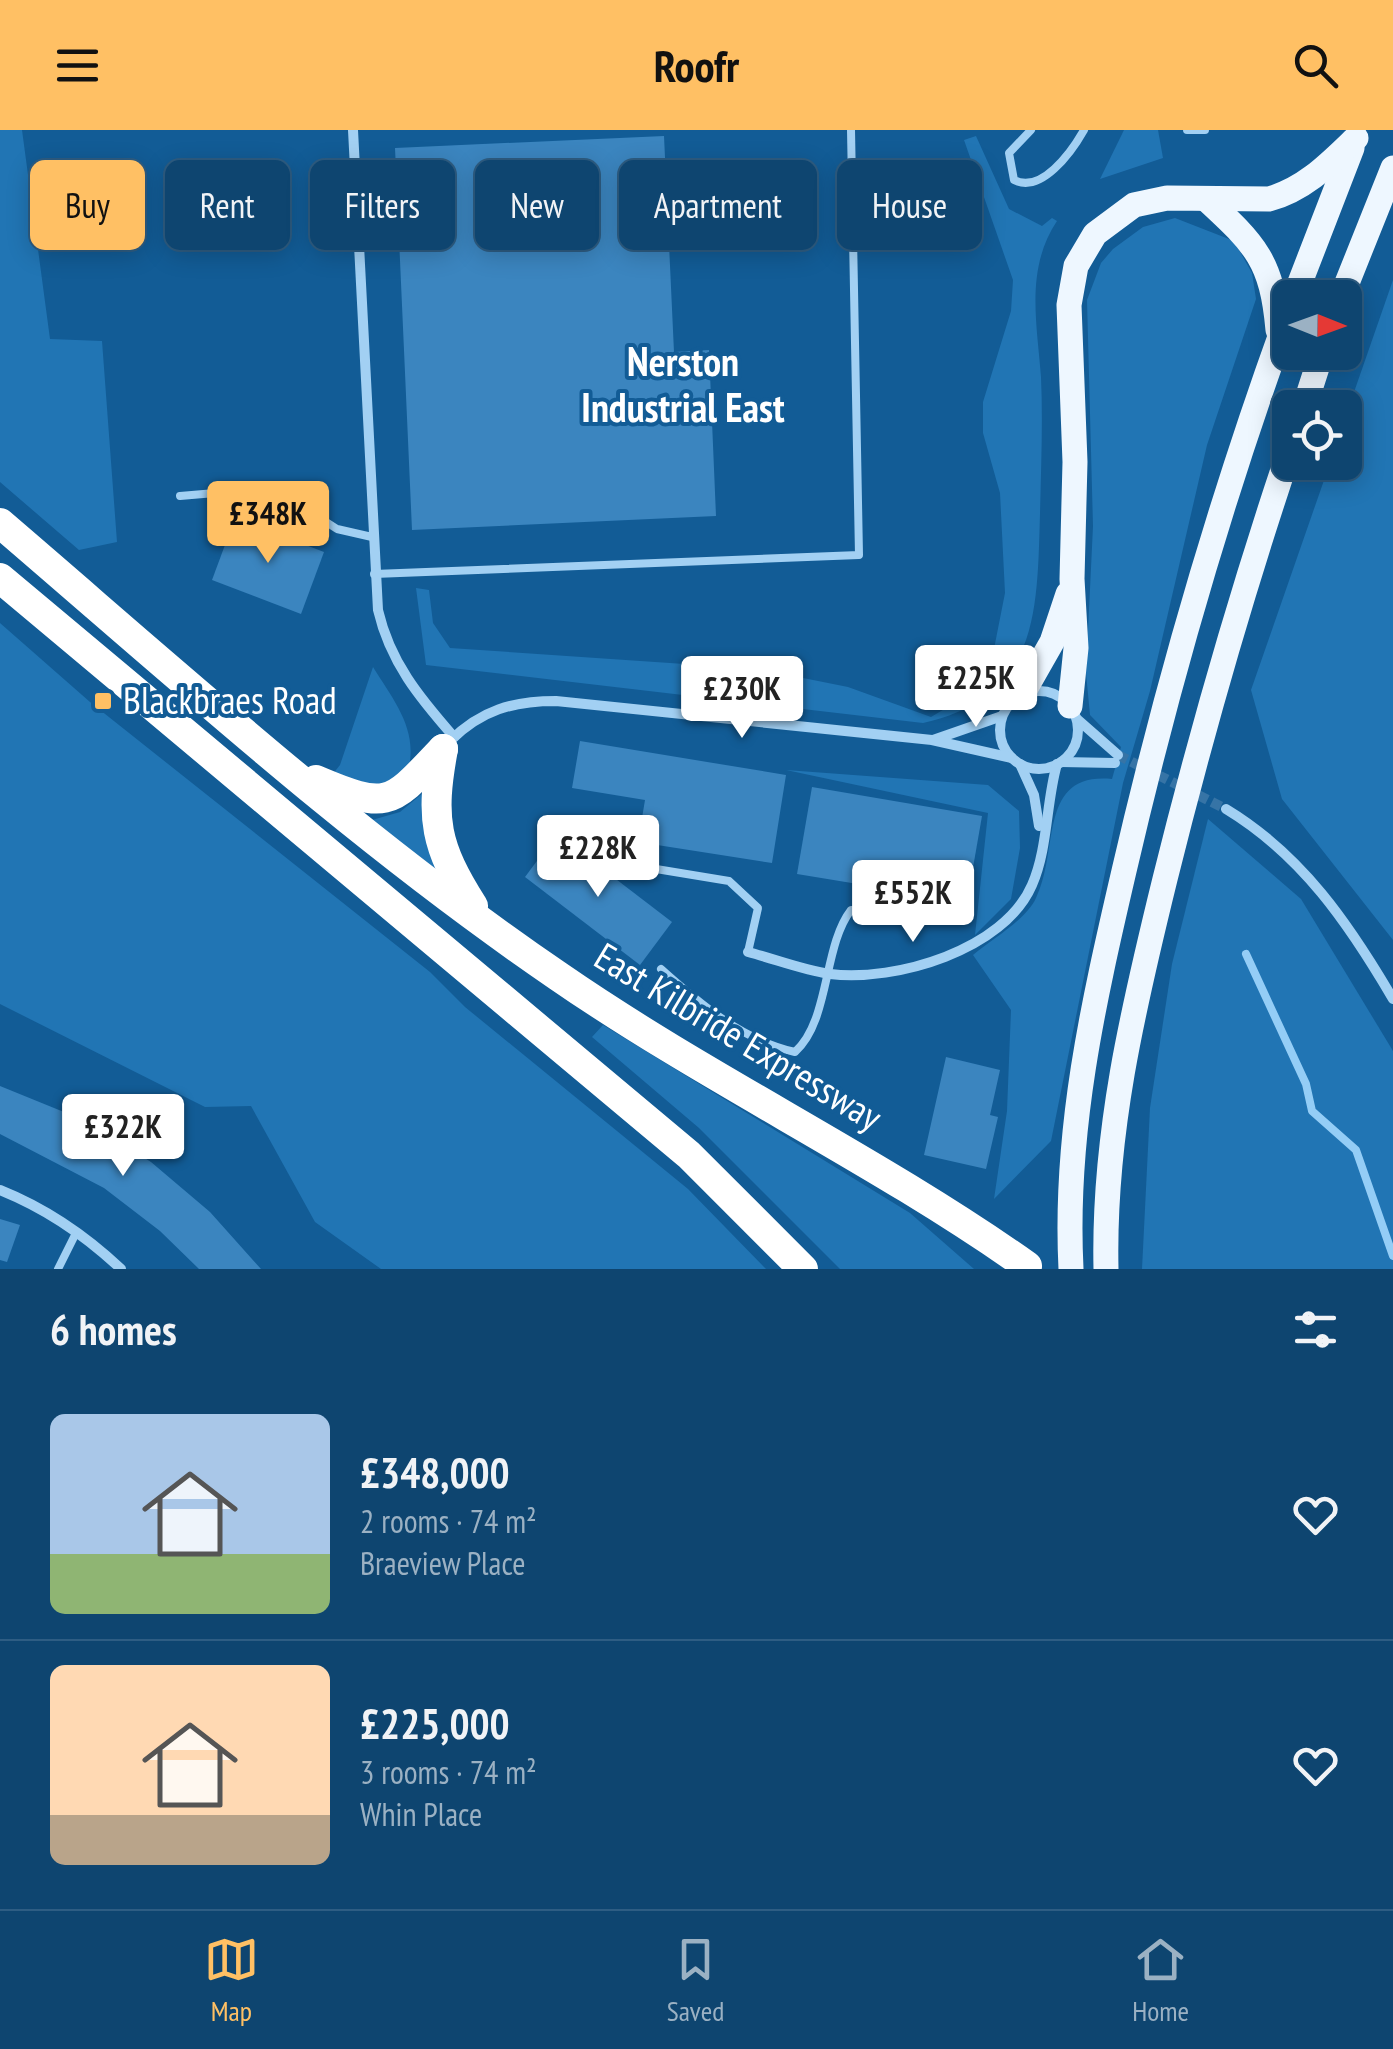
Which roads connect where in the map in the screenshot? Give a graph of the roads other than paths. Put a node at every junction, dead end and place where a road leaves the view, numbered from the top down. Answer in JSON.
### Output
{"nodes":[{"id":1,"x":353,"y":130,"type":"edge"},
{"id":2,"x":851,"y":130,"type":"edge"},
{"id":3,"x":1030,"y":130,"type":"edge"},
{"id":4,"x":1084,"y":130,"type":"edge"},
{"id":5,"x":1187,"y":130,"type":"edge"},
{"id":6,"x":1205,"y":130,"type":"edge"},
{"id":7,"x":1357,"y":134,"type":"edge"},
{"id":8,"x":1393,"y":168,"type":"edge"},
{"id":9,"x":1206,"y":199,"type":"junction"},
{"id":10,"x":1301,"y":280,"type":"edge"},
{"id":11,"x":1348,"y":280,"type":"edge"},
{"id":12,"x":1272,"y":294,"type":"edge"},
{"id":13,"x":1272,"y":361,"type":"edge"},
{"id":14,"x":1280,"y":480,"type":"edge"},
{"id":15,"x":180,"y":496,"type":"dead end"},
{"id":16,"x":0,"y":523,"type":"edge"},
{"id":17,"x":372,"y":536,"type":"junction"},
{"id":18,"x":374,"y":574,"type":"junction"},
{"id":19,"x":0,"y":578,"type":"edge"},
{"id":20,"x":1072,"y":579,"type":"junction"},
{"id":21,"x":1023,"y":694,"type":"junction"},
{"id":22,"x":1073,"y":712,"type":"junction"},
{"id":23,"x":1002,"y":716,"type":"junction"},
{"id":24,"x":932,"y":740,"type":"junction"},
{"id":25,"x":449,"y":743,"type":"junction"},
{"id":26,"x":278,"y":761,"type":"junction"},
{"id":27,"x":1016,"y":761,"type":"junction"},
{"id":28,"x":1059,"y":763,"type":"junction"},
{"id":29,"x":1226,"y":809,"type":"tunnel mouth"},
{"id":30,"x":588,"y":828,"type":"dead end"},
{"id":31,"x":1041,"y":842,"type":"junction"},
{"id":32,"x":924,"y":911,"type":"dead end"},
{"id":33,"x":485,"y":924,"type":"junction"},
{"id":34,"x":748,"y":952,"type":"joint"},
{"id":35,"x":662,"y":969,"type":"dead end"},
{"id":36,"x":830,"y":974,"type":"junction"},
{"id":37,"x":1393,"y":999,"type":"edge"},
{"id":38,"x":0,"y":1190,"type":"edge"},
{"id":39,"x":76,"y":1233,"type":"junction"},
{"id":40,"x":1027,"y":1266,"type":"dead end"},
{"id":41,"x":58,"y":1269,"type":"edge"},
{"id":42,"x":121,"y":1269,"type":"edge"},
{"id":43,"x":803,"y":1269,"type":"edge"},
{"id":44,"x":1071,"y":1269,"type":"edge"},
{"id":45,"x":1106,"y":1269,"type":"edge"}],
"edges":[{"from":1,"to":17,"type":"street"},
{"from":2,"to":18,"type":"lane"},
{"from":3,"to":4,"type":"lane"},
{"from":5,"to":6,"type":"lane"},
{"from":7,"to":9,"type":"main road"},
{"from":7,"to":10,"type":"main road"},
{"from":8,"to":11,"type":"main road"},
{"from":9,"to":12,"type":"main road"},
{"from":9,"to":20,"type":"main road"},
{"from":13,"to":44,"type":"main road"},
{"from":14,"to":45,"type":"main road"},
{"from":15,"to":17,"type":"lane"},
{"from":16,"to":26,"type":"highway","name":"East Kilbride Expressway"},
{"from":17,"to":18,"type":"street"},
{"from":18,"to":25,"type":"street"},
{"from":19,"to":43,"type":"highway"},
{"from":20,"to":21,"type":"main road"},
{"from":20,"to":22,"type":"main road"},
{"from":21,"to":22,"type":"street"},
{"from":21,"to":23,"type":"street"},
{"from":22,"to":28,"type":"street"},
{"from":22,"to":28,"type":"street"},
{"from":23,"to":24,"type":"street"},
{"from":23,"to":27,"type":"street"},
{"from":24,"to":25,"type":"street"},
{"from":24,"to":27,"type":"street"},
{"from":25,"to":26,"type":"highway"},
{"from":25,"to":33,"type":"highway"},
{"from":26,"to":33,"type":"highway","name":"East Kilbride Expressway"},
{"from":27,"to":28,"type":"street"},
{"from":27,"to":31,"type":"street"},
{"from":28,"to":31,"type":"street"},
{"from":29,"to":37,"type":"street"},
{"from":30,"to":34,"type":"lane"},
{"from":31,"to":36,"type":"street"},
{"from":32,"to":36,"type":"lane"},
{"from":33,"to":40,"type":"highway","name":"East Kilbride Expressway"},
{"from":34,"to":36,"type":"street"},
{"from":35,"to":36,"type":"lane"},
{"from":38,"to":39,"type":"street"},
{"from":39,"to":41,"type":"lane"},
{"from":39,"to":42,"type":"street"}]}
